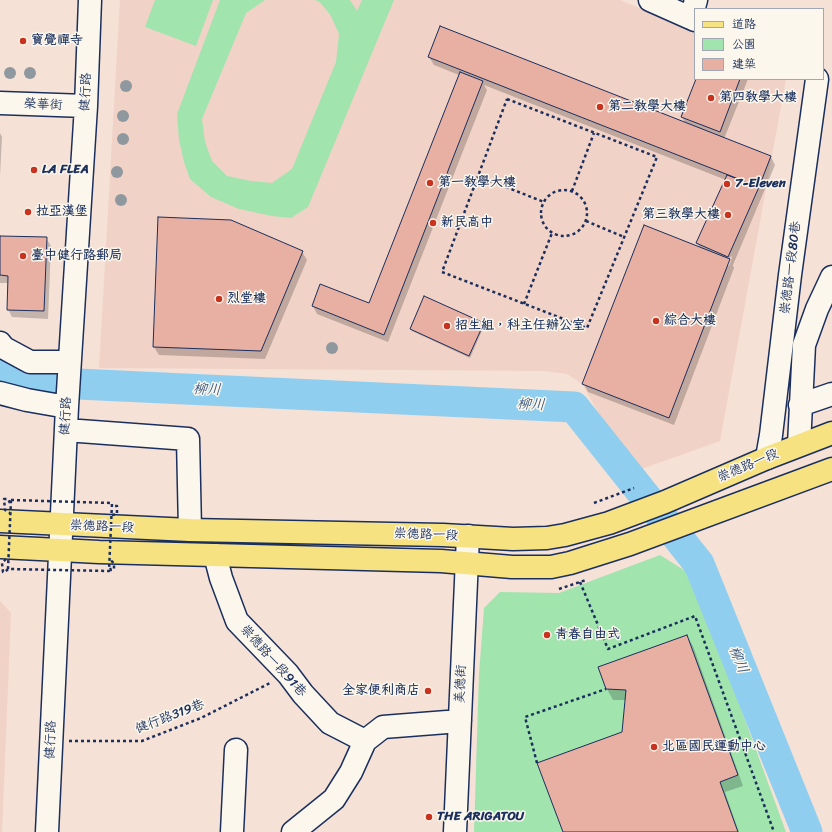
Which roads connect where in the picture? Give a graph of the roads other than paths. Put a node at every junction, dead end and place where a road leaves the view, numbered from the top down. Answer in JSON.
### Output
{"nodes":[{"id":1,"x":90,"y":0,"type":"edge"},
{"id":2,"x":650,"y":0,"type":"edge"},
{"id":3,"x":694,"y":13,"type":"edge"},
{"id":4,"x":817,"y":80,"type":"edge"},
{"id":5,"x":0,"y":103,"type":"edge"},
{"id":6,"x":86,"y":106,"type":"junction"},
{"id":7,"x":832,"y":277,"type":"edge"},
{"id":8,"x":0,"y":343,"type":"edge"},
{"id":9,"x":69,"y":365,"type":"junction"},
{"id":10,"x":0,"y":393,"type":"edge"},
{"id":11,"x":832,"y":394,"type":"edge"},
{"id":12,"x":67,"y":403,"type":"junction"},
{"id":13,"x":800,"y":405,"type":"junction"},
{"id":14,"x":66,"y":430,"type":"junction"},
{"id":15,"x":832,"y":433,"type":"edge"},
{"id":16,"x":799,"y":445,"type":"junction"},
{"id":17,"x":767,"y":458,"type":"junction"},
{"id":18,"x":832,"y":469,"type":"edge"},
{"id":19,"x":7,"y":513,"type":"edge"},
{"id":20,"x":61,"y":525,"type":"junction"},
{"id":21,"x":190,"y":530,"type":"junction"},
{"id":22,"x":468,"y":536,"type":"junction"},
{"id":23,"x":60,"y":550,"type":"junction"},
{"id":24,"x":4,"y":551,"type":"edge"},
{"id":25,"x":215,"y":555,"type":"junction"},
{"id":26,"x":467,"y":563,"type":"junction"},
{"id":27,"x":460,"y":721,"type":"junction"},
{"id":28,"x":365,"y":741,"type":"junction"},
{"id":29,"x":236,"y":750,"type":"dead end"},
{"id":30,"x":47,"y":832,"type":"edge"},
{"id":31,"x":232,"y":832,"type":"edge"},
{"id":32,"x":293,"y":832,"type":"edge"},
{"id":33,"x":455,"y":832,"type":"edge"}],
"edges":[{"from":1,"to":6,"type":"street","name":"健行路"},
{"from":2,"to":3,"type":"street"},
{"from":4,"to":17,"type":"street","name":"崇德路一段80巷"},
{"from":5,"to":6,"type":"street","name":"榮華街"},
{"from":6,"to":9,"type":"street","name":"健行路"},
{"from":7,"to":13,"type":"street"},
{"from":8,"to":9,"type":"street"},
{"from":9,"to":12,"type":"street","name":"健行路"},
{"from":10,"to":12,"type":"street"},
{"from":11,"to":13,"type":"street"},
{"from":12,"to":14,"type":"street","name":"健行路"},
{"from":13,"to":16,"type":"street"},
{"from":14,"to":20,"type":"street","name":"健行路"},
{"from":14,"to":21,"type":"street"},
{"from":15,"to":16,"type":"main road","name":"崇德路一段"},
{"from":16,"to":17,"type":"main road","name":"崇德路一段"},
{"from":17,"to":22,"type":"main road","name":"崇德路一段"},
{"from":18,"to":26,"type":"main road","name":"崇德路一段"},
{"from":19,"to":20,"type":"main road","name":"崇德路一段"},
{"from":20,"to":21,"type":"main road","name":"崇德路一段"},
{"from":20,"to":23,"type":"street","name":"健行路"},
{"from":21,"to":22,"type":"main road","name":"崇德路一段"},
{"from":22,"to":26,"type":"street","name":"美德街"},
{"from":23,"to":24,"type":"main road","name":"崇德路一段"},
{"from":23,"to":25,"type":"main road","name":"崇德路一段"},
{"from":23,"to":30,"type":"street","name":"健行路"},
{"from":25,"to":26,"type":"main road","name":"崇德路一段"},
{"from":25,"to":28,"type":"street","name":"崇德路一段91巷"},
{"from":26,"to":27,"type":"street","name":"美德街"},
{"from":27,"to":28,"type":"street"},
{"from":27,"to":33,"type":"street","name":"美德街"},
{"from":28,"to":32,"type":"street"},
{"from":29,"to":31,"type":"street"}]}
